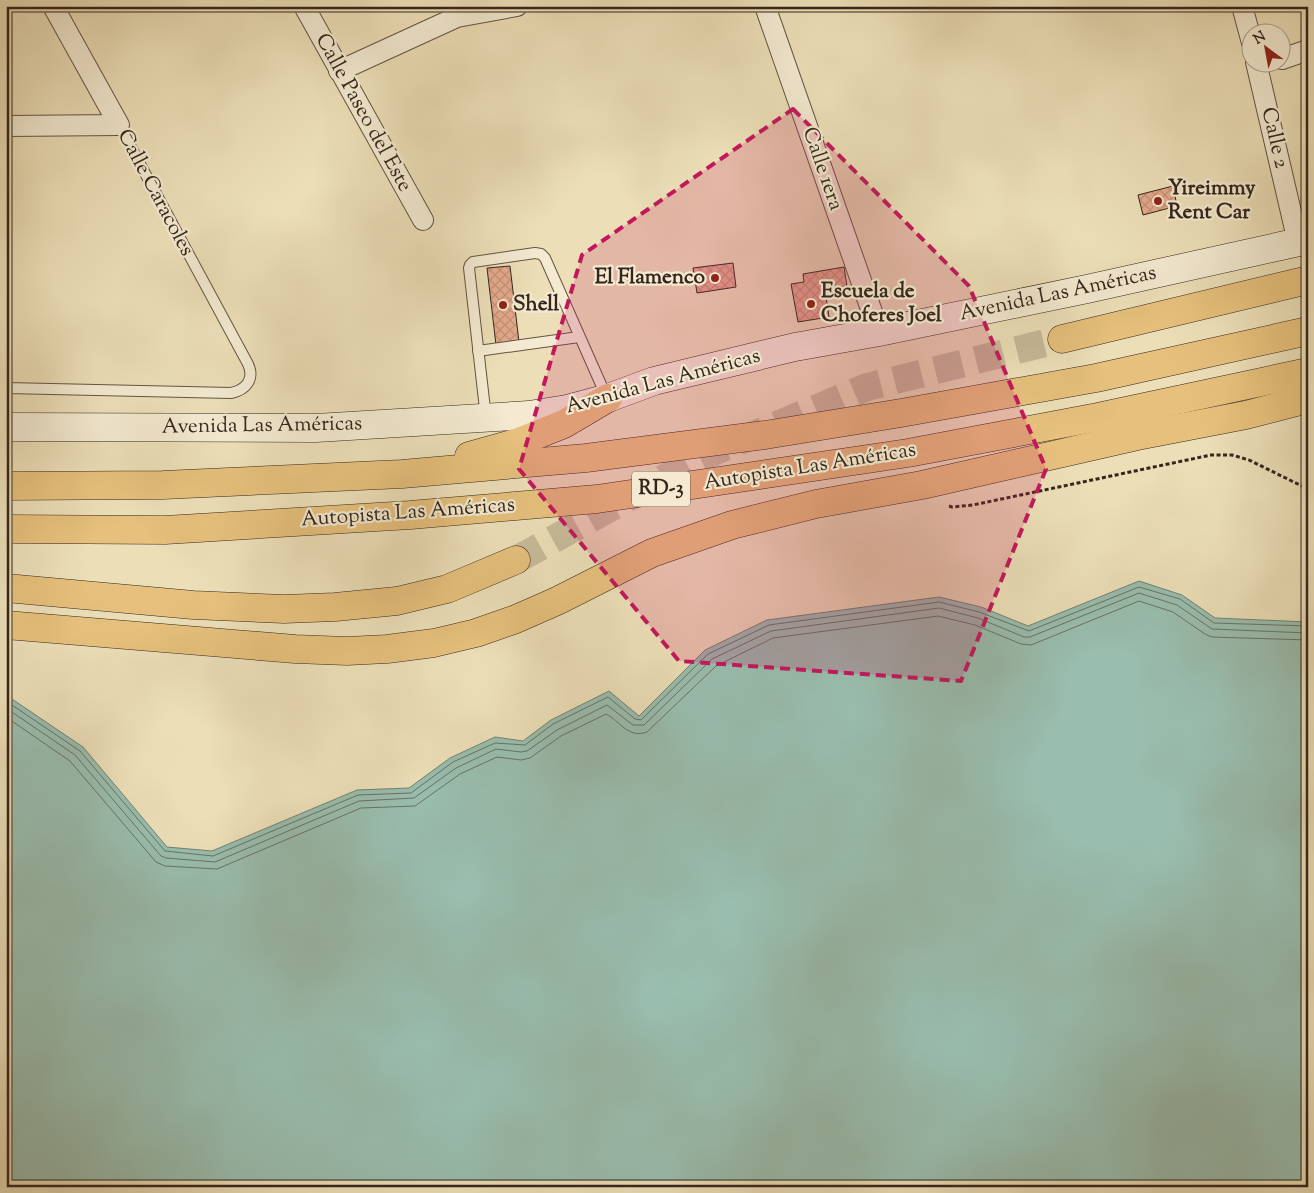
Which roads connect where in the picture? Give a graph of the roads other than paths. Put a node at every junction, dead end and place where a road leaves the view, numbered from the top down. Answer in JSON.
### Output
{"nodes":[{"id":1,"x":52,"y":6,"type":"edge"},
{"id":2,"x":304,"y":6,"type":"edge"},
{"id":3,"x":517,"y":6,"type":"edge"},
{"id":4,"x":765,"y":6,"type":"edge"},
{"id":5,"x":1242,"y":6,"type":"edge"},
{"id":6,"x":1246,"y":22,"type":"edge"},
{"id":7,"x":1308,"y":50,"type":"edge"},
{"id":8,"x":1292,"y":56,"type":"edge"},
{"id":9,"x":339,"y":71,"type":"junction"},
{"id":10,"x":1264,"y":72,"type":"edge"},
{"id":11,"x":119,"y":125,"type":"junction"},
{"id":12,"x":6,"y":126,"type":"edge"},
{"id":13,"x":423,"y":220,"type":"dead end"},
{"id":14,"x":1303,"y":241,"type":"edge"},
{"id":15,"x":1308,"y":280,"type":"edge"},
{"id":16,"x":1308,"y":331,"type":"edge"},
{"id":17,"x":880,"y":332,"type":"junction"},
{"id":18,"x":579,"y":337,"type":"junction"},
{"id":19,"x":1062,"y":339,"type":"tunnel mouth"},
{"id":20,"x":478,"y":351,"type":"junction"},
{"id":21,"x":1308,"y":372,"type":"edge"},
{"id":22,"x":6,"y":388,"type":"edge"},
{"id":23,"x":608,"y":398,"type":"junction"},
{"id":24,"x":1308,"y":400,"type":"edge"},
{"id":25,"x":486,"y":418,"type":"junction"},
{"id":26,"x":6,"y":427,"type":"edge"},
{"id":27,"x":402,"y":474,"type":"junction"},
{"id":28,"x":6,"y":486,"type":"edge"},
{"id":29,"x":6,"y":529,"type":"edge"},
{"id":30,"x":516,"y":560,"type":"tunnel mouth"},
{"id":31,"x":6,"y":588,"type":"edge"},
{"id":32,"x":6,"y":625,"type":"edge"}],
"edges":[{"from":1,"to":11,"type":"street","name":"Calle Caracoles"},
{"from":2,"to":9,"type":"street","name":"Calle Paseo del Este"},
{"from":3,"to":9,"type":"street"},
{"from":4,"to":17,"type":"street","name":"Calle 1era"},
{"from":5,"to":6,"type":"street"},
{"from":7,"to":8,"type":"street"},
{"from":9,"to":13,"type":"street","name":"Calle Paseo del Este"},
{"from":10,"to":14,"type":"street","name":"Calle 2"},
{"from":11,"to":12,"type":"street"},
{"from":11,"to":22,"type":"lane","name":"Calle Caracoles"},
{"from":14,"to":17,"type":"main road","name":"Avenida Las Américas"},
{"from":15,"to":19,"type":"highway"},
{"from":16,"to":27,"type":"highway","name":"Autopista Las Américas","number":"RD-3"},
{"from":17,"to":23,"type":"main road","name":"Avenida Las Américas"},
{"from":18,"to":20,"type":"lane"},
{"from":18,"to":20,"type":"lane"},
{"from":18,"to":23,"type":"lane"},
{"from":20,"to":25,"type":"lane"},
{"from":21,"to":29,"type":"highway","name":"Autopista Las Américas","number":"RD-3"},
{"from":23,"to":25,"type":"main road","name":"Avenida Las Américas"},
{"from":23,"to":27,"type":"highway"},
{"from":24,"to":32,"type":"highway"},
{"from":25,"to":26,"type":"main road","name":"Avenida Las Américas"},
{"from":27,"to":28,"type":"highway","name":"Autopista Las Américas","number":"RD-3"},
{"from":30,"to":31,"type":"highway"}]}
